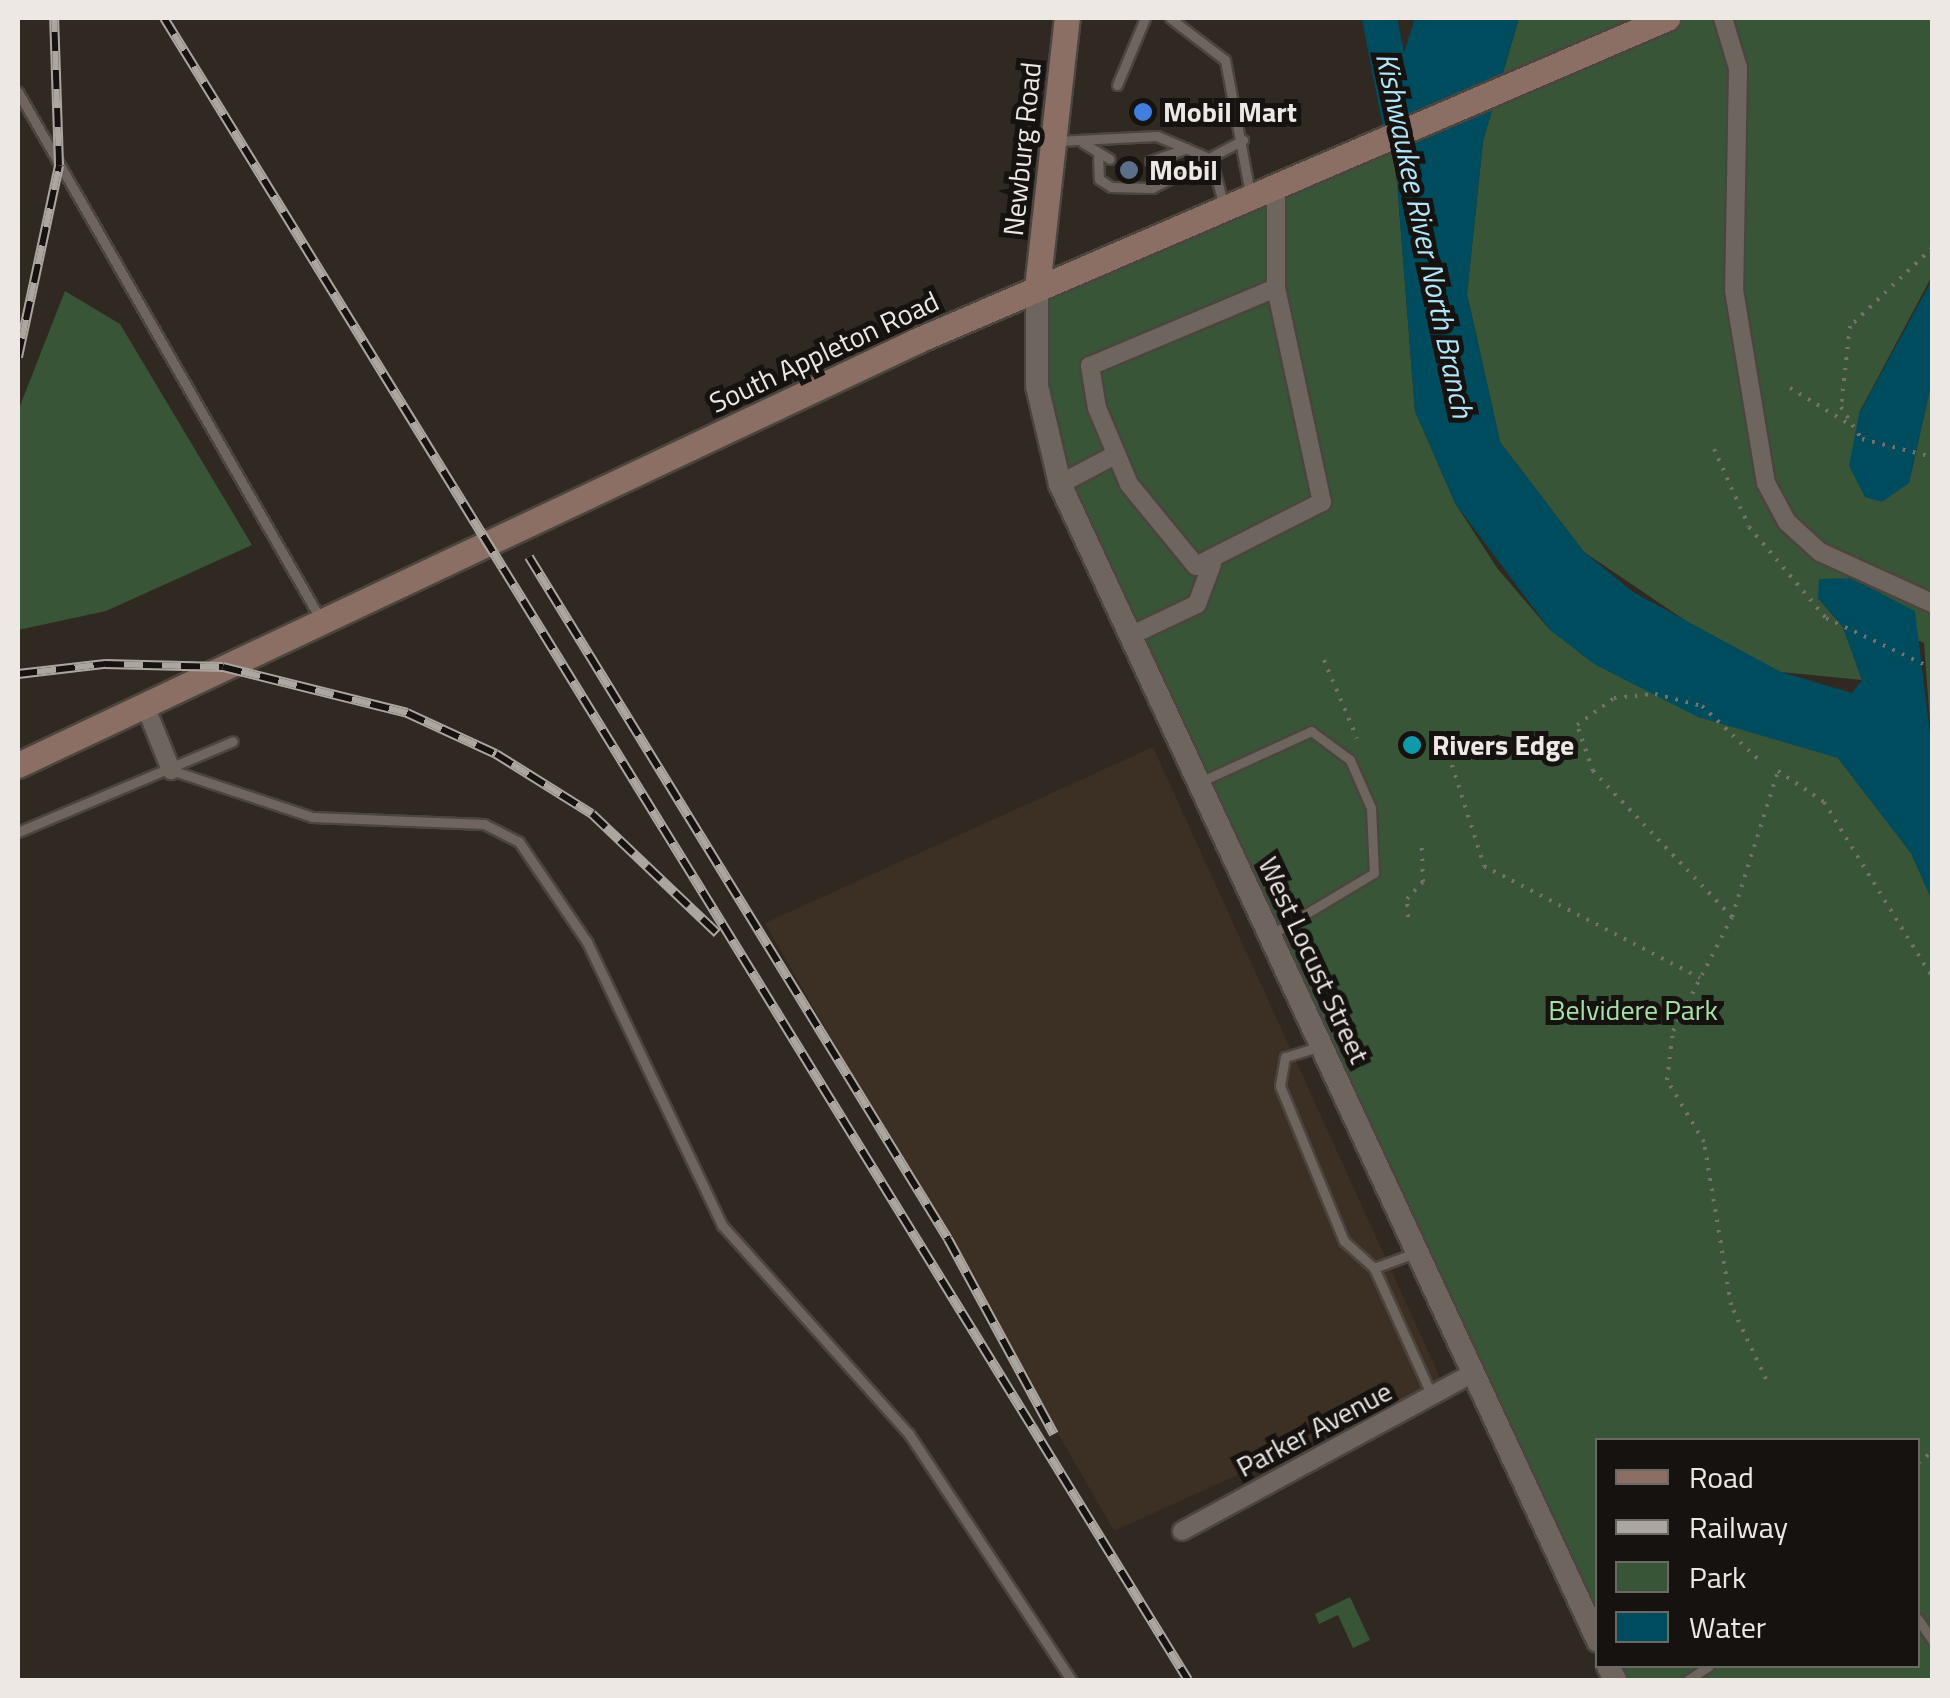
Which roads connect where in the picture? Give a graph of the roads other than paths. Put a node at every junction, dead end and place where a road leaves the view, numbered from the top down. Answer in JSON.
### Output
{"nodes":[{"id":1,"x":1067,"y":18,"type":"edge"},
{"id":2,"x":1144,"y":18,"type":"edge"},
{"id":3,"x":1170,"y":18,"type":"edge"},
{"id":4,"x":1667,"y":18,"type":"edge"},
{"id":5,"x":1723,"y":18,"type":"edge"},
{"id":6,"x":1116,"y":85,"type":"dead end"},
{"id":7,"x":18,"y":92,"type":"edge"},
{"id":8,"x":1243,"y":140,"type":"junction"},
{"id":9,"x":1054,"y":141,"type":"junction"},
{"id":10,"x":1083,"y":143,"type":"junction"},
{"id":11,"x":1187,"y":148,"type":"junction"},
{"id":12,"x":1098,"y":153,"type":"junction"},
{"id":13,"x":1211,"y":158,"type":"junction"},
{"id":14,"x":1110,"y":160,"type":"dead end"},
{"id":15,"x":1150,"y":161,"type":"dead end"},
{"id":16,"x":1276,"y":190,"type":"junction"},
{"id":17,"x":1251,"y":201,"type":"junction"},
{"id":18,"x":1225,"y":211,"type":"junction"},
{"id":19,"x":1037,"y":288,"type":"junction"},
{"id":20,"x":1276,"y":288,"type":"junction"},
{"id":21,"x":1115,"y":455,"type":"junction"},
{"id":22,"x":1060,"y":484,"type":"junction"},
{"id":23,"x":1212,"y":564,"type":"junction"},
{"id":24,"x":1932,"y":604,"type":"edge"},
{"id":25,"x":323,"y":623,"type":"junction"},
{"id":26,"x":1132,"y":635,"type":"junction"},
{"id":27,"x":146,"y":708,"type":"junction"},
{"id":28,"x":232,"y":741,"type":"dead end"},
{"id":29,"x":18,"y":765,"type":"edge"},
{"id":30,"x":170,"y":770,"type":"junction"},
{"id":31,"x":1199,"y":782,"type":"junction"},
{"id":32,"x":18,"y":832,"type":"edge"},
{"id":33,"x":1270,"y":936,"type":"junction"},
{"id":34,"x":1320,"y":1046,"type":"junction"},
{"id":35,"x":1416,"y":1253,"type":"junction"},
{"id":36,"x":1374,"y":1268,"type":"junction"},
{"id":37,"x":1471,"y":1374,"type":"junction"},
{"id":38,"x":1432,"y":1396,"type":"junction"},
{"id":39,"x":1182,"y":1531,"type":"dead end"},
{"id":40,"x":1595,"y":1635,"type":"edge"},
{"id":41,"x":1071,"y":1680,"type":"edge"}],
"edges":[{"from":1,"to":9,"type":"main road","name":"Newburg Road"},
{"from":2,"to":6,"type":"lane"},
{"from":3,"to":8,"type":"lane"},
{"from":4,"to":16,"type":"main road","name":"South Appleton Road"},
{"from":5,"to":24,"type":"street"},
{"from":7,"to":25,"type":"lane"},
{"from":8,"to":13,"type":"lane"},
{"from":8,"to":17,"type":"lane"},
{"from":9,"to":10,"type":"lane"},
{"from":9,"to":19,"type":"main road","name":"Newburg Road"},
{"from":10,"to":11,"type":"lane"},
{"from":10,"to":12,"type":"lane"},
{"from":11,"to":13,"type":"lane"},
{"from":11,"to":15,"type":"lane"},
{"from":12,"to":13,"type":"lane"},
{"from":12,"to":14,"type":"lane"},
{"from":13,"to":18,"type":"lane"},
{"from":16,"to":17,"type":"main road","name":"South Appleton Road"},
{"from":16,"to":20,"type":"street"},
{"from":17,"to":18,"type":"main road","name":"South Appleton Road"},
{"from":18,"to":19,"type":"main road","name":"South Appleton Road"},
{"from":19,"to":22,"type":"street","name":"West Locust Street"},
{"from":19,"to":25,"type":"main road","name":"South Appleton Road"},
{"from":20,"to":21,"type":"street"},
{"from":20,"to":23,"type":"street"},
{"from":21,"to":22,"type":"street"},
{"from":21,"to":23,"type":"street"},
{"from":22,"to":26,"type":"street","name":"West Locust Street"},
{"from":23,"to":26,"type":"street"},
{"from":25,"to":27,"type":"main road","name":"South Appleton Road"},
{"from":26,"to":31,"type":"street","name":"West Locust Street"},
{"from":27,"to":29,"type":"main road","name":"South Appleton Road"},
{"from":27,"to":30,"type":"street"},
{"from":28,"to":30,"type":"lane"},
{"from":30,"to":32,"type":"lane"},
{"from":30,"to":41,"type":"lane"},
{"from":31,"to":33,"type":"street","name":"West Locust Street"},
{"from":31,"to":33,"type":"lane"},
{"from":33,"to":34,"type":"street","name":"West Locust Street"},
{"from":34,"to":35,"type":"street","name":"West Locust Street"},
{"from":34,"to":36,"type":"lane"},
{"from":35,"to":36,"type":"lane"},
{"from":35,"to":37,"type":"street","name":"West Locust Street"},
{"from":36,"to":38,"type":"lane"},
{"from":37,"to":38,"type":"street","name":"Parker Avenue"},
{"from":37,"to":40,"type":"street","name":"West Locust Street"},
{"from":38,"to":39,"type":"street","name":"Parker Avenue"}]}
